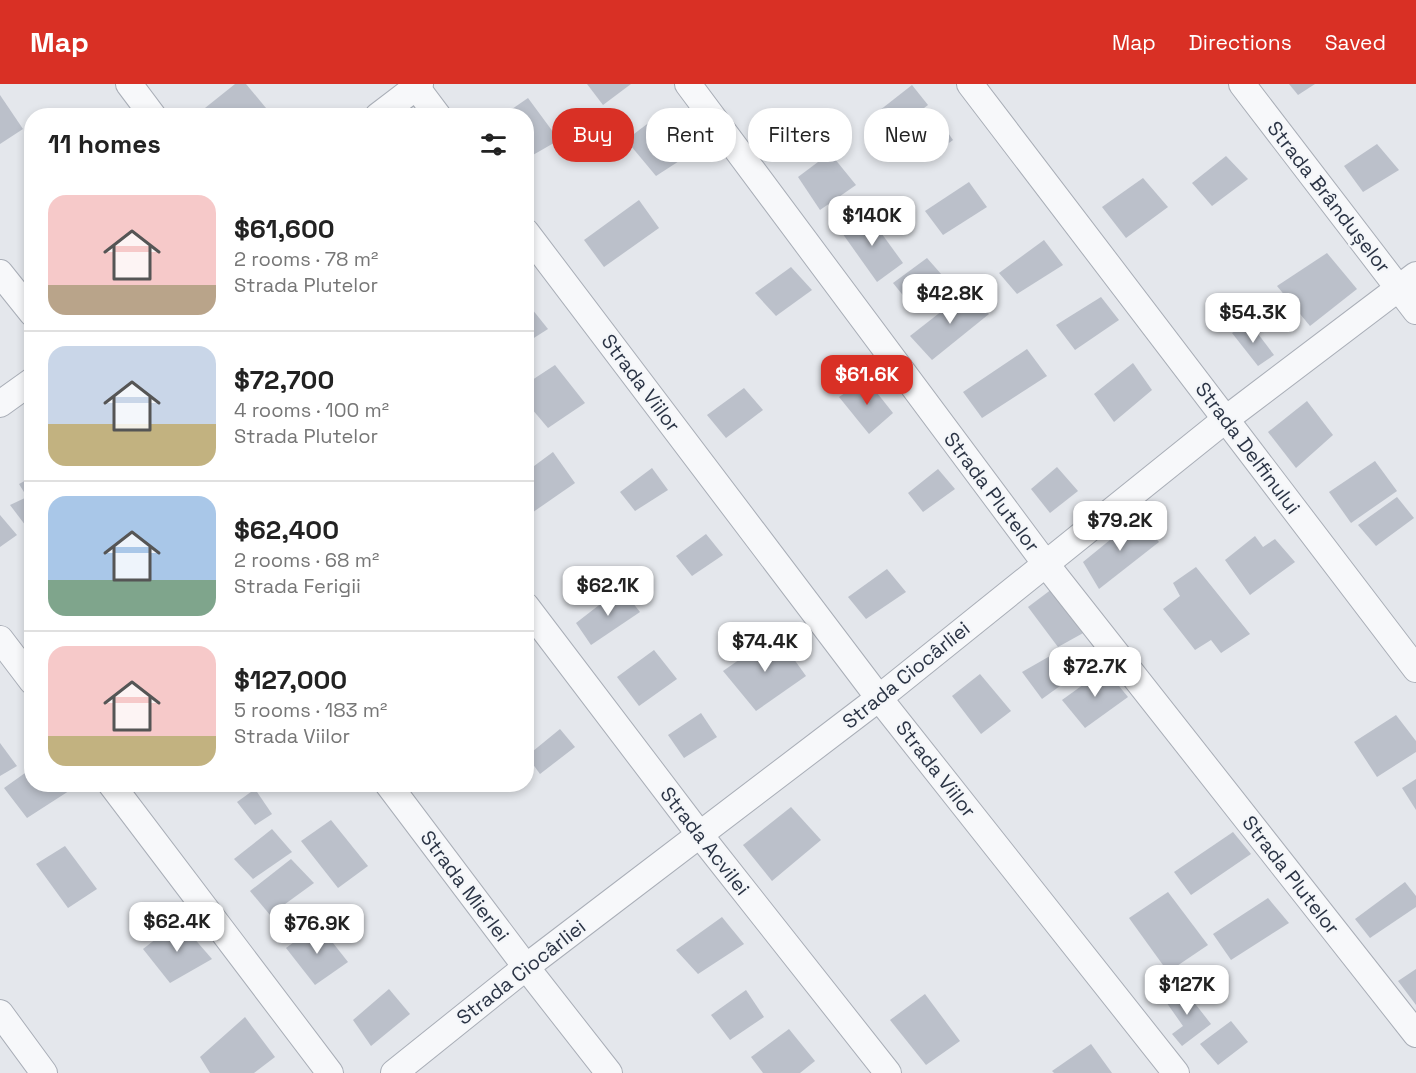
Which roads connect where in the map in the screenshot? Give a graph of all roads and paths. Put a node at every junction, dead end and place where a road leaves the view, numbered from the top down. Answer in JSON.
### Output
{"nodes":[{"id":1,"x":129,"y":84,"type":"edge"},
{"id":2,"x":688,"y":84,"type":"edge"},
{"id":3,"x":970,"y":84,"type":"edge"},
{"id":4,"x":1242,"y":84,"type":"edge"},
{"id":5,"x":417,"y":85,"type":"edge"},
{"id":6,"x":147,"y":108,"type":"edge"},
{"id":7,"x":388,"y":108,"type":"edge"},
{"id":8,"x":433,"y":108,"type":"edge"},
{"id":9,"x":534,"y":243,"type":"edge"},
{"id":10,"x":0,"y":273,"type":"edge"},
{"id":11,"x":1408,"y":282,"type":"edge"},
{"id":12,"x":24,"y":303,"type":"edge"},
{"id":13,"x":1416,"y":311,"type":"edge"},
{"id":14,"x":24,"y":387,"type":"edge"},
{"id":15,"x":0,"y":404,"type":"edge"},
{"id":16,"x":1226,"y":419,"type":"junction"},
{"id":17,"x":1045,"y":563,"type":"junction"},
{"id":18,"x":534,"y":617,"type":"edge"},
{"id":19,"x":0,"y":639,"type":"edge"},
{"id":20,"x":1416,"y":669,"type":"edge"},
{"id":21,"x":24,"y":670,"type":"edge"},
{"id":22,"x":879,"y":698,"type":"junction"},
{"id":23,"x":117,"y":792,"type":"edge"},
{"id":24,"x":394,"y":792,"type":"edge"},
{"id":25,"x":700,"y":835,"type":"junction"},
{"id":26,"x":526,"y":967,"type":"junction"},
{"id":27,"x":0,"y":1013,"type":"edge"},
{"id":28,"x":1416,"y":1034,"type":"edge"},
{"id":29,"x":44,"y":1073,"type":"edge"},
{"id":30,"x":330,"y":1073,"type":"edge"},
{"id":31,"x":394,"y":1073,"type":"edge"},
{"id":32,"x":609,"y":1073,"type":"edge"},
{"id":33,"x":888,"y":1073,"type":"edge"},
{"id":34,"x":1176,"y":1073,"type":"edge"}],
"edges":[{"from":1,"to":6,"type":"street"},
{"from":2,"to":17,"type":"street","name":"Strada Plutelor"},
{"from":3,"to":16,"type":"street","name":"Strada Delfinului"},
{"from":4,"to":11,"type":"street","name":"Strada Brândușelor"},
{"from":5,"to":7,"type":"street"},
{"from":5,"to":8,"type":"street"},
{"from":9,"to":22,"type":"street","name":"Strada Viilor"},
{"from":10,"to":12,"type":"street"},
{"from":11,"to":13,"type":"street","name":"Strada Brândușelor"},
{"from":11,"to":16,"type":"street","name":"Strada Ciocârliei"},
{"from":14,"to":15,"type":"street"},
{"from":16,"to":17,"type":"street","name":"Strada Ciocârliei"},
{"from":16,"to":20,"type":"street","name":"Strada Delfinului"},
{"from":17,"to":22,"type":"street","name":"Strada Ciocârliei"},
{"from":17,"to":28,"type":"street","name":"Strada Plutelor"},
{"from":18,"to":25,"type":"street","name":"Strada Acvilei"},
{"from":19,"to":21,"type":"street"},
{"from":22,"to":25,"type":"street","name":"Strada Ciocârliei"},
{"from":22,"to":34,"type":"street","name":"Strada Viilor"},
{"from":23,"to":30,"type":"street"},
{"from":24,"to":26,"type":"street","name":"Strada Mierlei"},
{"from":25,"to":26,"type":"street","name":"Strada Ciocârliei"},
{"from":25,"to":33,"type":"street","name":"Strada Acvilei"},
{"from":26,"to":31,"type":"street","name":"Strada Ciocârliei"},
{"from":26,"to":32,"type":"street","name":"Strada Mierlei"},
{"from":27,"to":29,"type":"street"}]}
